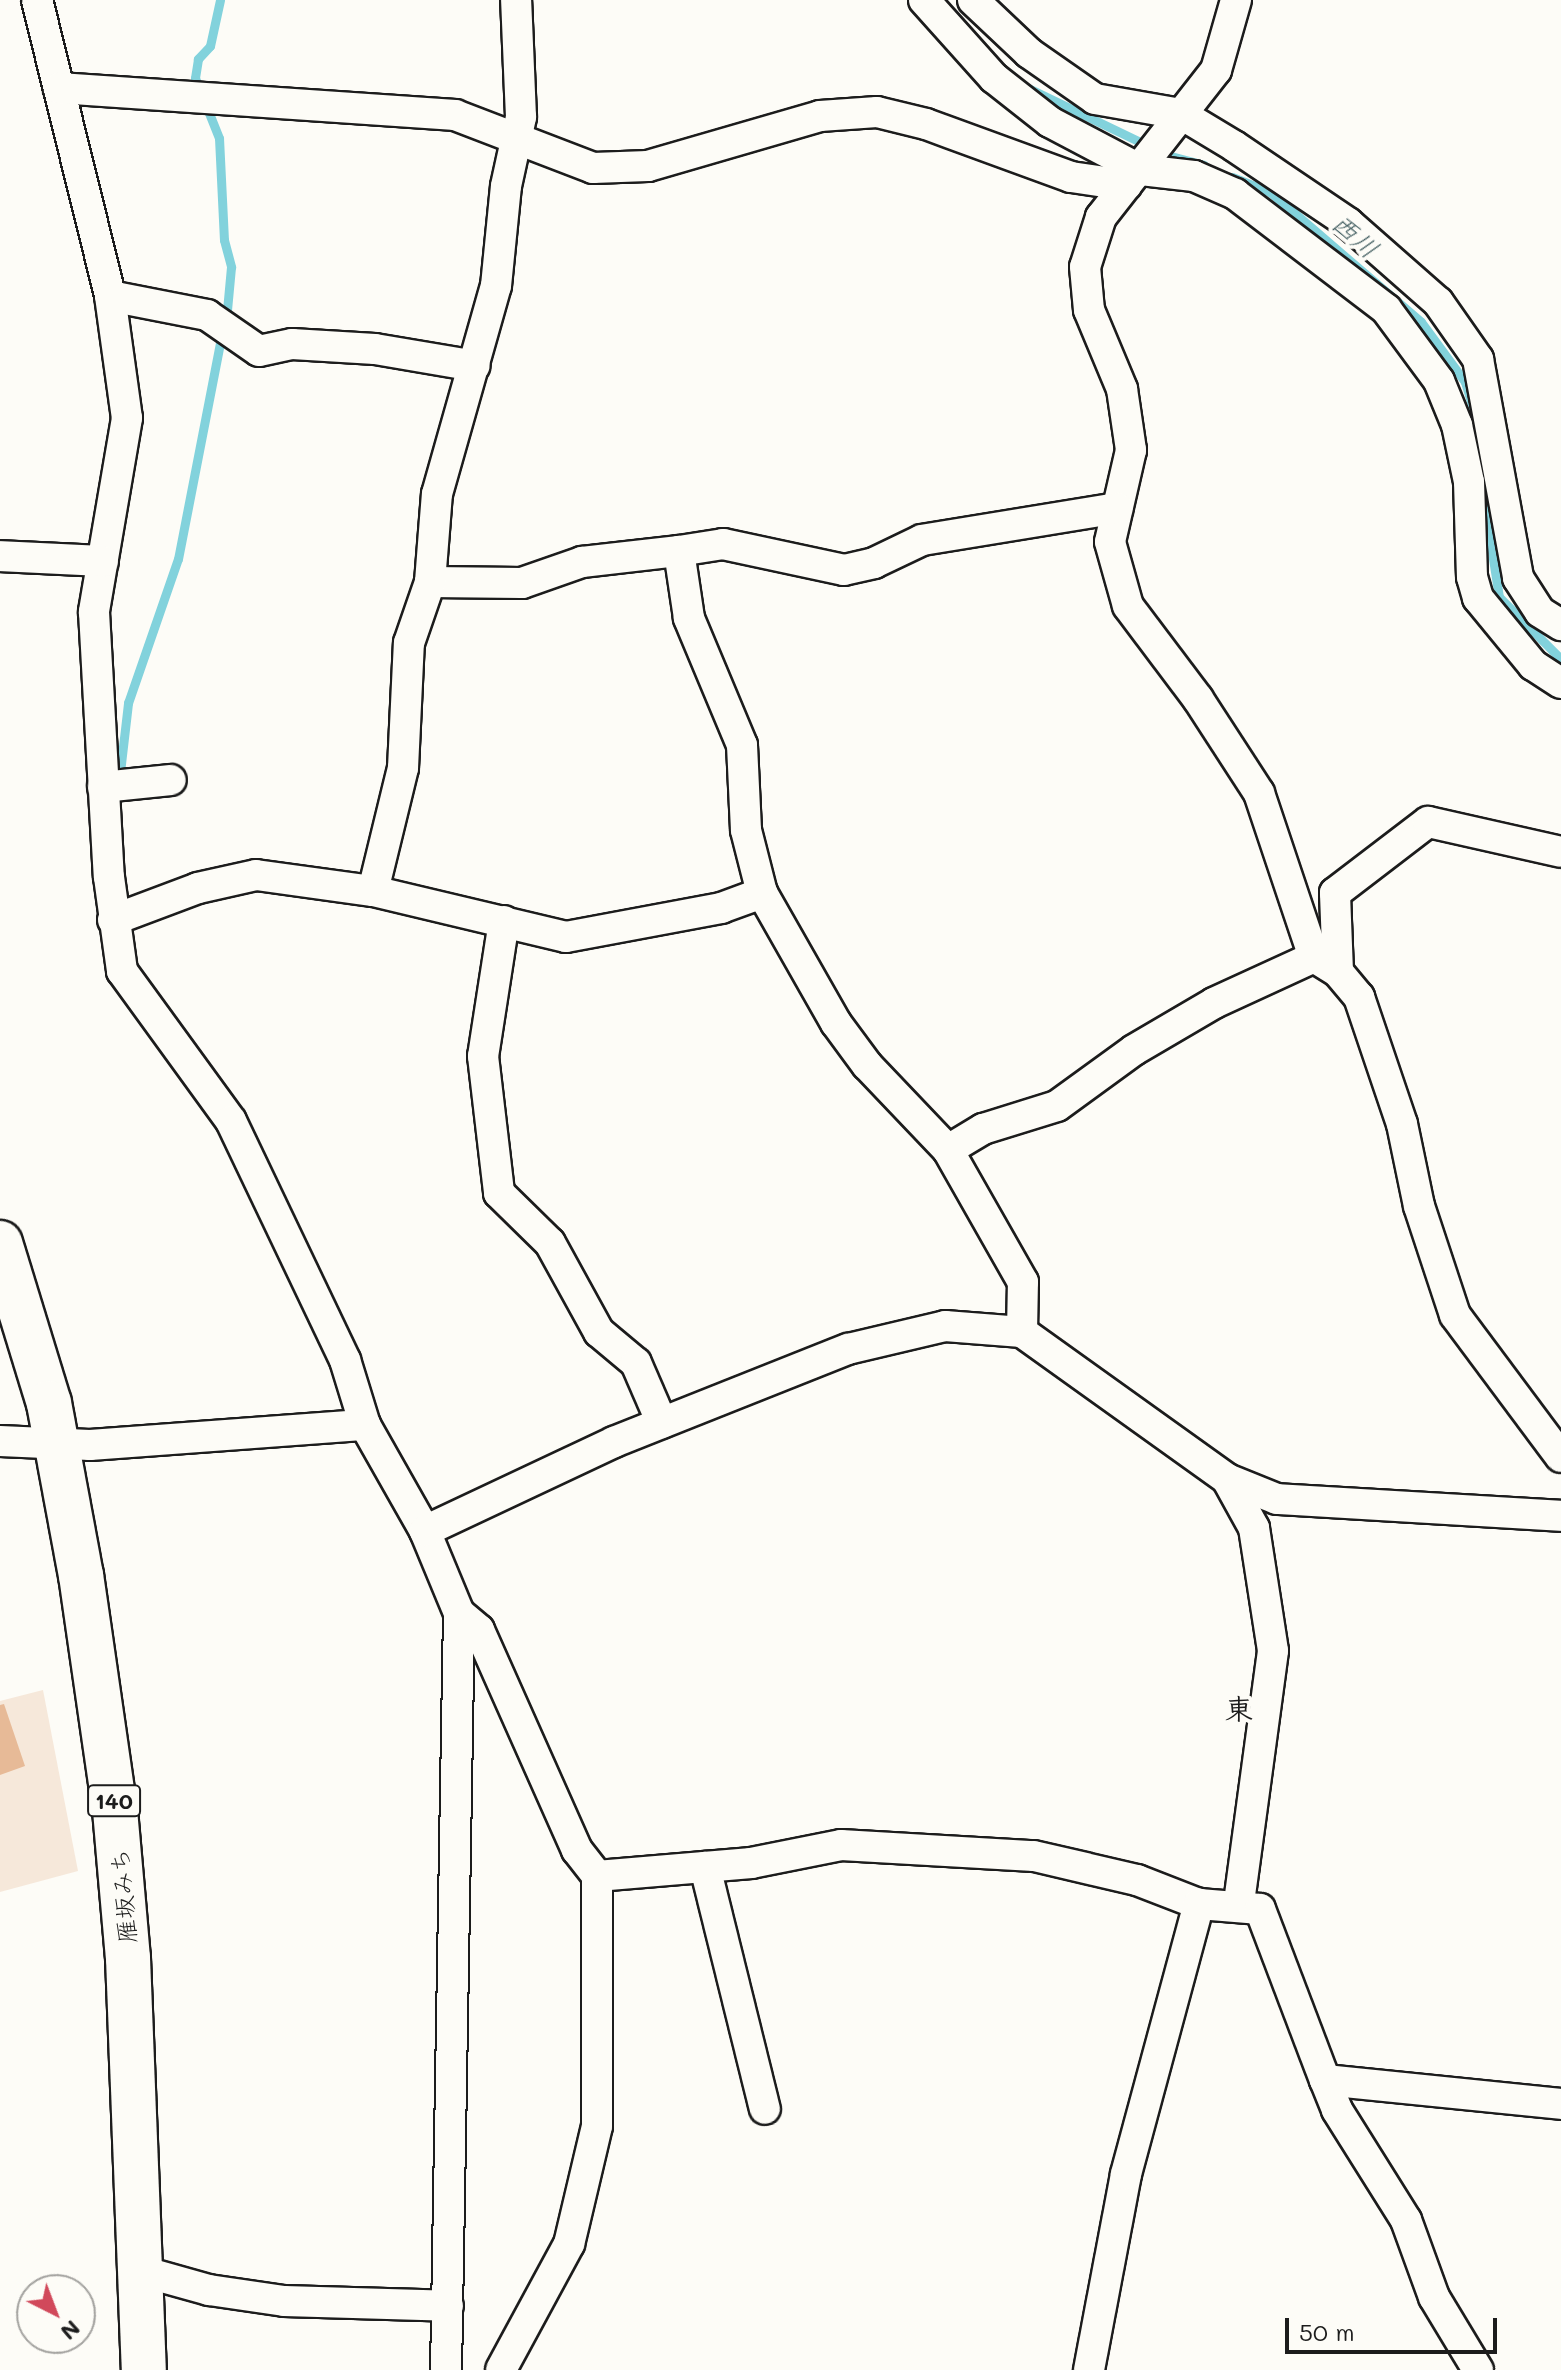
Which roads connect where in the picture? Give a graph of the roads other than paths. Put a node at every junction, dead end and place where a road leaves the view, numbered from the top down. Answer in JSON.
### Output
{"nodes":[{"id":1,"x":37,"y":0,"type":"edge"},
{"id":2,"x":516,"y":0,"type":"edge"},
{"id":3,"x":924,"y":0,"type":"edge"},
{"id":4,"x":973,"y":0,"type":"edge"},
{"id":5,"x":1236,"y":0,"type":"edge"},
{"id":6,"x":59,"y":88,"type":"junction"},
{"id":7,"x":1181,"y":114,"type":"junction"},
{"id":8,"x":516,"y":141,"type":"junction"},
{"id":9,"x":1133,"y":178,"type":"junction"},
{"id":10,"x":110,"y":296,"type":"junction"},
{"id":11,"x":475,"y":366,"type":"junction"},
{"id":12,"x":1117,"y":508,"type":"junction"},
{"id":13,"x":679,"y":551,"type":"junction"},
{"id":14,"x":0,"y":556,"type":"edge"},
{"id":15,"x":103,"y":561,"type":"junction"},
{"id":16,"x":430,"y":582,"type":"junction"},
{"id":17,"x":1561,"y":625,"type":"edge"},
{"id":18,"x":1561,"y":683,"type":"edge"},
{"id":19,"x":171,"y":780,"type":"dead end"},
{"id":20,"x":103,"y":787,"type":"junction"},
{"id":21,"x":1561,"y":852,"type":"edge"},
{"id":22,"x":373,"y":891,"type":"junction"},
{"id":23,"x":762,"y":893,"type":"junction"},
{"id":24,"x":113,"y":920,"type":"junction"},
{"id":25,"x":504,"y":921,"type":"junction"},
{"id":26,"x":1326,"y":964,"type":"junction"},
{"id":27,"x":948,"y":1150,"type":"junction"},
{"id":28,"x":0,"y":1243,"type":"edge"},
{"id":29,"x":1022,"y":1332,"type":"junction"},
{"id":30,"x":662,"y":1423,"type":"junction"},
{"id":31,"x":365,"y":1425,"type":"junction"},
{"id":32,"x":27,"y":1443,"type":"edge"},
{"id":33,"x":1561,"y":1457,"type":"edge"},
{"id":34,"x":1227,"y":1479,"type":"junction"},
{"id":35,"x":1561,"y":1516,"type":"edge"},
{"id":36,"x":425,"y":1531,"type":"junction"},
{"id":37,"x":459,"y":1613,"type":"junction"},
{"id":38,"x":705,"y":1867,"type":"junction"},
{"id":39,"x":597,"y":1876,"type":"junction"},
{"id":40,"x":1199,"y":1904,"type":"junction"},
{"id":41,"x":1239,"y":1904,"type":"junction"},
{"id":42,"x":1325,"y":2080,"type":"junction"},
{"id":43,"x":1561,"y":2104,"type":"edge"},
{"id":44,"x":765,"y":2109,"type":"dead end"},
{"id":45,"x":141,"y":2271,"type":"junction"},
{"id":46,"x":448,"y":2306,"type":"junction"},
{"id":47,"x":144,"y":2370,"type":"edge"},
{"id":48,"x":446,"y":2370,"type":"edge"},
{"id":49,"x":501,"y":2370,"type":"edge"},
{"id":50,"x":1089,"y":2370,"type":"edge"},
{"id":51,"x":1478,"y":2370,"type":"edge"}],
"edges":[{"from":1,"to":6,"type":"street"},
{"from":2,"to":8,"type":"street"},
{"from":3,"to":9,"type":"street"},
{"from":4,"to":7,"type":"street"},
{"from":5,"to":7,"type":"street"},
{"from":6,"to":8,"type":"street"},
{"from":6,"to":10,"type":"street"},
{"from":7,"to":9,"type":"street"},
{"from":7,"to":17,"type":"street"},
{"from":8,"to":9,"type":"street"},
{"from":8,"to":11,"type":"street"},
{"from":9,"to":12,"type":"street"},
{"from":9,"to":18,"type":"street"},
{"from":10,"to":11,"type":"street"},
{"from":10,"to":15,"type":"street"},
{"from":11,"to":16,"type":"street"},
{"from":12,"to":13,"type":"street"},
{"from":12,"to":26,"type":"street"},
{"from":13,"to":16,"type":"street"},
{"from":13,"to":23,"type":"street"},
{"from":14,"to":15,"type":"street"},
{"from":15,"to":20,"type":"street"},
{"from":16,"to":22,"type":"street"},
{"from":19,"to":20,"type":"street"},
{"from":20,"to":24,"type":"street"},
{"from":21,"to":26,"type":"street"},
{"from":22,"to":24,"type":"street"},
{"from":22,"to":25,"type":"street"},
{"from":23,"to":25,"type":"street"},
{"from":23,"to":27,"type":"street"},
{"from":24,"to":31,"type":"street"},
{"from":25,"to":30,"type":"street"},
{"from":26,"to":27,"type":"street"},
{"from":26,"to":33,"type":"street"},
{"from":27,"to":29,"type":"street"},
{"from":28,"to":32,"type":"highway","name":"雁坂みち","number":"140"},
{"from":29,"to":30,"type":"street"},
{"from":29,"to":34,"type":"street"},
{"from":30,"to":36,"type":"street"},
{"from":31,"to":32,"type":"street"},
{"from":31,"to":36,"type":"street"},
{"from":32,"to":45,"type":"highway","name":"雁坂みち","number":"140"},
{"from":34,"to":35,"type":"street"},
{"from":34,"to":41,"type":"street"},
{"from":36,"to":37,"type":"street"},
{"from":37,"to":39,"type":"street"},
{"from":37,"to":46,"type":"street"},
{"from":38,"to":39,"type":"street"},
{"from":38,"to":40,"type":"street"},
{"from":38,"to":44,"type":"street"},
{"from":39,"to":49,"type":"street"},
{"from":40,"to":41,"type":"street"},
{"from":40,"to":50,"type":"street"},
{"from":41,"to":42,"type":"street"},
{"from":42,"to":43,"type":"street"},
{"from":42,"to":51,"type":"street"},
{"from":45,"to":46,"type":"street"},
{"from":45,"to":47,"type":"highway","name":"雁坂みち","number":"140"},
{"from":46,"to":48,"type":"street"}]}
